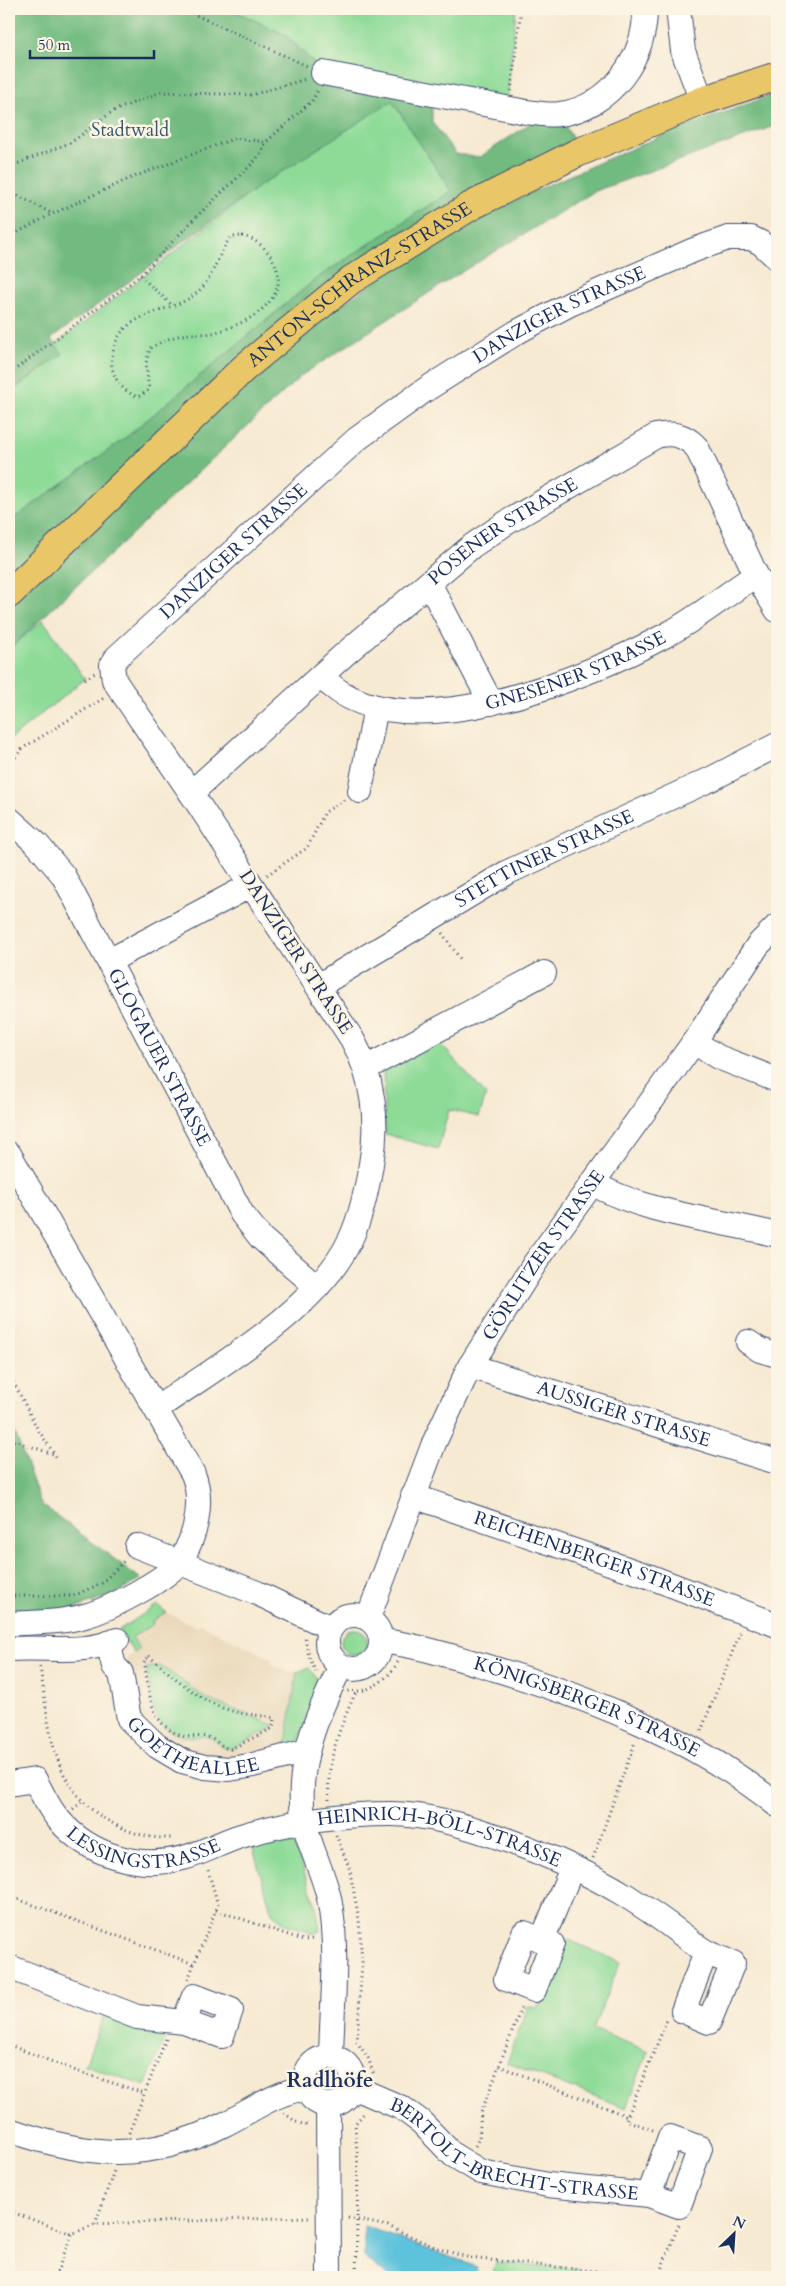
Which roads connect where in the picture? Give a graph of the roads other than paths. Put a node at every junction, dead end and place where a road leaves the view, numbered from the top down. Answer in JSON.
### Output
{"nodes":[{"id":1,"x":645,"y":9,"type":"edge"},
{"id":2,"x":678,"y":9,"type":"edge"},
{"id":3,"x":323,"y":74,"type":"road end"},
{"id":4,"x":777,"y":76,"type":"edge"},
{"id":5,"x":702,"y":101,"type":"junction"},
{"id":6,"x":777,"y":258,"type":"edge"},
{"id":7,"x":756,"y":575,"type":"junction"},
{"id":8,"x":429,"y":583,"type":"junction"},
{"id":9,"x":9,"y":594,"type":"edge"},
{"id":10,"x":777,"y":610,"type":"edge"},
{"id":11,"x":321,"y":676,"type":"junction"},
{"id":12,"x":491,"y":702,"type":"junction"},
{"id":13,"x":376,"y":707,"type":"junction"},
{"id":14,"x":777,"y":744,"type":"edge"},
{"id":15,"x":360,"y":791,"type":"road end"},
{"id":16,"x":191,"y":792,"type":"junction"},
{"id":17,"x":9,"y":819,"type":"edge"},
{"id":18,"x":252,"y":885,"type":"junction"},
{"id":19,"x":777,"y":926,"type":"edge"},
{"id":20,"x":109,"y":961,"type":"junction"},
{"id":21,"x":544,"y":973,"type":"dead end"},
{"id":22,"x":318,"y":986,"type":"junction"},
{"id":23,"x":694,"y":1042,"type":"junction"},
{"id":24,"x":366,"y":1068,"type":"junction"},
{"id":25,"x":777,"y":1080,"type":"edge"},
{"id":26,"x":9,"y":1154,"type":"edge"},
{"id":27,"x":592,"y":1183,"type":"junction"},
{"id":28,"x":777,"y":1235,"type":"edge"},
{"id":29,"x":317,"y":1287,"type":"junction"},
{"id":30,"x":748,"y":1342,"type":"dead end"},
{"id":31,"x":777,"y":1355,"type":"edge"},
{"id":32,"x":470,"y":1366,"type":"junction"},
{"id":33,"x":156,"y":1409,"type":"junction"},
{"id":34,"x":777,"y":1462,"type":"edge"},
{"id":35,"x":412,"y":1496,"type":"junction"},
{"id":36,"x":137,"y":1546,"type":"road end"},
{"id":37,"x":179,"y":1562,"type":"junction"},
{"id":38,"x":103,"y":1610,"type":"junction"},
{"id":39,"x":368,"y":1618,"type":"junction"},
{"id":40,"x":9,"y":1624,"type":"edge"},
{"id":41,"x":777,"y":1625,"type":"edge"},
{"id":42,"x":382,"y":1641,"type":"junction"},
{"id":43,"x":322,"y":1642,"type":"junction"},
{"id":44,"x":9,"y":1649,"type":"edge"},
{"id":45,"x":125,"y":1652,"type":"junction"},
{"id":46,"x":341,"y":1666,"type":"junction"},
{"id":47,"x":307,"y":1751,"type":"junction"},
{"id":48,"x":9,"y":1784,"type":"edge"},
{"id":49,"x":777,"y":1805,"type":"edge"},
{"id":50,"x":304,"y":1822,"type":"junction"},
{"id":51,"x":580,"y":1871,"type":"junction"},
{"id":52,"x":9,"y":1968,"type":"edge"},
{"id":53,"x":529,"y":1988,"type":"road end"},
{"id":54,"x":682,"y":2011,"type":"road end"},
{"id":55,"x":184,"y":2022,"type":"dead end"},
{"id":56,"x":331,"y":2057,"type":"junction"},
{"id":57,"x":353,"y":2087,"type":"junction"},
{"id":58,"x":306,"y":2088,"type":"junction"},
{"id":59,"x":328,"y":2105,"type":"junction"},
{"id":60,"x":9,"y":2130,"type":"edge"},
{"id":61,"x":649,"y":2195,"type":"junction"},
{"id":62,"x":329,"y":2277,"type":"edge"}],
"edges":[{"from":1,"to":3,"type":"street"},
{"from":2,"to":5,"type":"street"},
{"from":4,"to":5,"type":"main road","name":"ANTON-SCHRANZ-STRASSE"},
{"from":5,"to":9,"type":"main road","name":"ANTON-SCHRANZ-STRASSE"},
{"from":6,"to":16,"type":"street","name":"DANZIGER STRASSE"},
{"from":7,"to":8,"type":"street","name":"POSENER STRASSE"},
{"from":7,"to":10,"type":"street","name":"POSENER STRASSE"},
{"from":7,"to":12,"type":"street","name":"GNESENER STRASSE"},
{"from":8,"to":11,"type":"street","name":"POSENER STRASSE"},
{"from":8,"to":12,"type":"street"},
{"from":11,"to":13,"type":"street","name":"GNESENER STRASSE"},
{"from":11,"to":16,"type":"street","name":"POSENER STRASSE"},
{"from":12,"to":13,"type":"street","name":"GNESENER STRASSE"},
{"from":13,"to":15,"type":"street"},
{"from":14,"to":22,"type":"street","name":"STETTINER STRASSE"},
{"from":16,"to":18,"type":"street","name":"DANZIGER STRASSE"},
{"from":17,"to":20,"type":"street","name":"GLOGAUER STRASSE"},
{"from":18,"to":20,"type":"street"},
{"from":18,"to":22,"type":"street","name":"DANZIGER STRASSE"},
{"from":19,"to":23,"type":"street","name":"GÖRLITZER STRASSE"},
{"from":20,"to":29,"type":"street","name":"GLOGAUER STRASSE"},
{"from":21,"to":24,"type":"street"},
{"from":22,"to":24,"type":"street","name":"DANZIGER STRASSE"},
{"from":23,"to":25,"type":"street"},
{"from":23,"to":27,"type":"street","name":"GÖRLITZER STRASSE"},
{"from":24,"to":29,"type":"street","name":"DANZIGER STRASSE"},
{"from":26,"to":33,"type":"street"},
{"from":27,"to":28,"type":"street"},
{"from":27,"to":32,"type":"street","name":"GÖRLITZER STRASSE"},
{"from":29,"to":33,"type":"street","name":"DANZIGER STRASSE"},
{"from":30,"to":31,"type":"street"},
{"from":32,"to":34,"type":"street","name":"AUSSIGER STRASSE"},
{"from":32,"to":35,"type":"street","name":"GÖRLITZER STRASSE"},
{"from":33,"to":37,"type":"street"},
{"from":35,"to":39,"type":"street","name":"GÖRLITZER STRASSE"},
{"from":35,"to":41,"type":"street","name":"REICHENBERGER STRASSE"},
{"from":36,"to":37,"type":"street"},
{"from":37,"to":38,"type":"street"},
{"from":37,"to":43,"type":"street"},
{"from":38,"to":40,"type":"street"},
{"from":38,"to":45,"type":"street"},
{"from":39,"to":42,"type":"street"},
{"from":39,"to":43,"type":"street"},
{"from":42,"to":46,"type":"street"},
{"from":42,"to":49,"type":"street","name":"KÖNIGSBERGER STRASSE"},
{"from":43,"to":46,"type":"street"},
{"from":44,"to":45,"type":"street"},
{"from":45,"to":47,"type":"street","name":"GOETHEALLEE"},
{"from":46,"to":47,"type":"street"},
{"from":47,"to":50,"type":"street"},
{"from":48,"to":50,"type":"street","name":"LESSINGSTRASSE"},
{"from":50,"to":51,"type":"street","name":"HEINRICH-BÖLL-STRASSE"},
{"from":50,"to":56,"type":"street"},
{"from":51,"to":53,"type":"street","name":"HEINRICH-BÖLL-STRASSE"},
{"from":51,"to":54,"type":"street","name":"HEINRICH-BÖLL-STRASSE"},
{"from":52,"to":55,"type":"street"},
{"from":56,"to":57,"type":"street"},
{"from":56,"to":58,"type":"street"},
{"from":57,"to":59,"type":"street"},
{"from":57,"to":61,"type":"street","name":"BERTOLT-BRECHT-STRASSE"},
{"from":58,"to":59,"type":"street"},
{"from":58,"to":60,"type":"street"},
{"from":59,"to":62,"type":"street"},
{"from":61,"to":61,"type":"street","name":"BERTOLT-BRECHT-STRASSE"}]}
